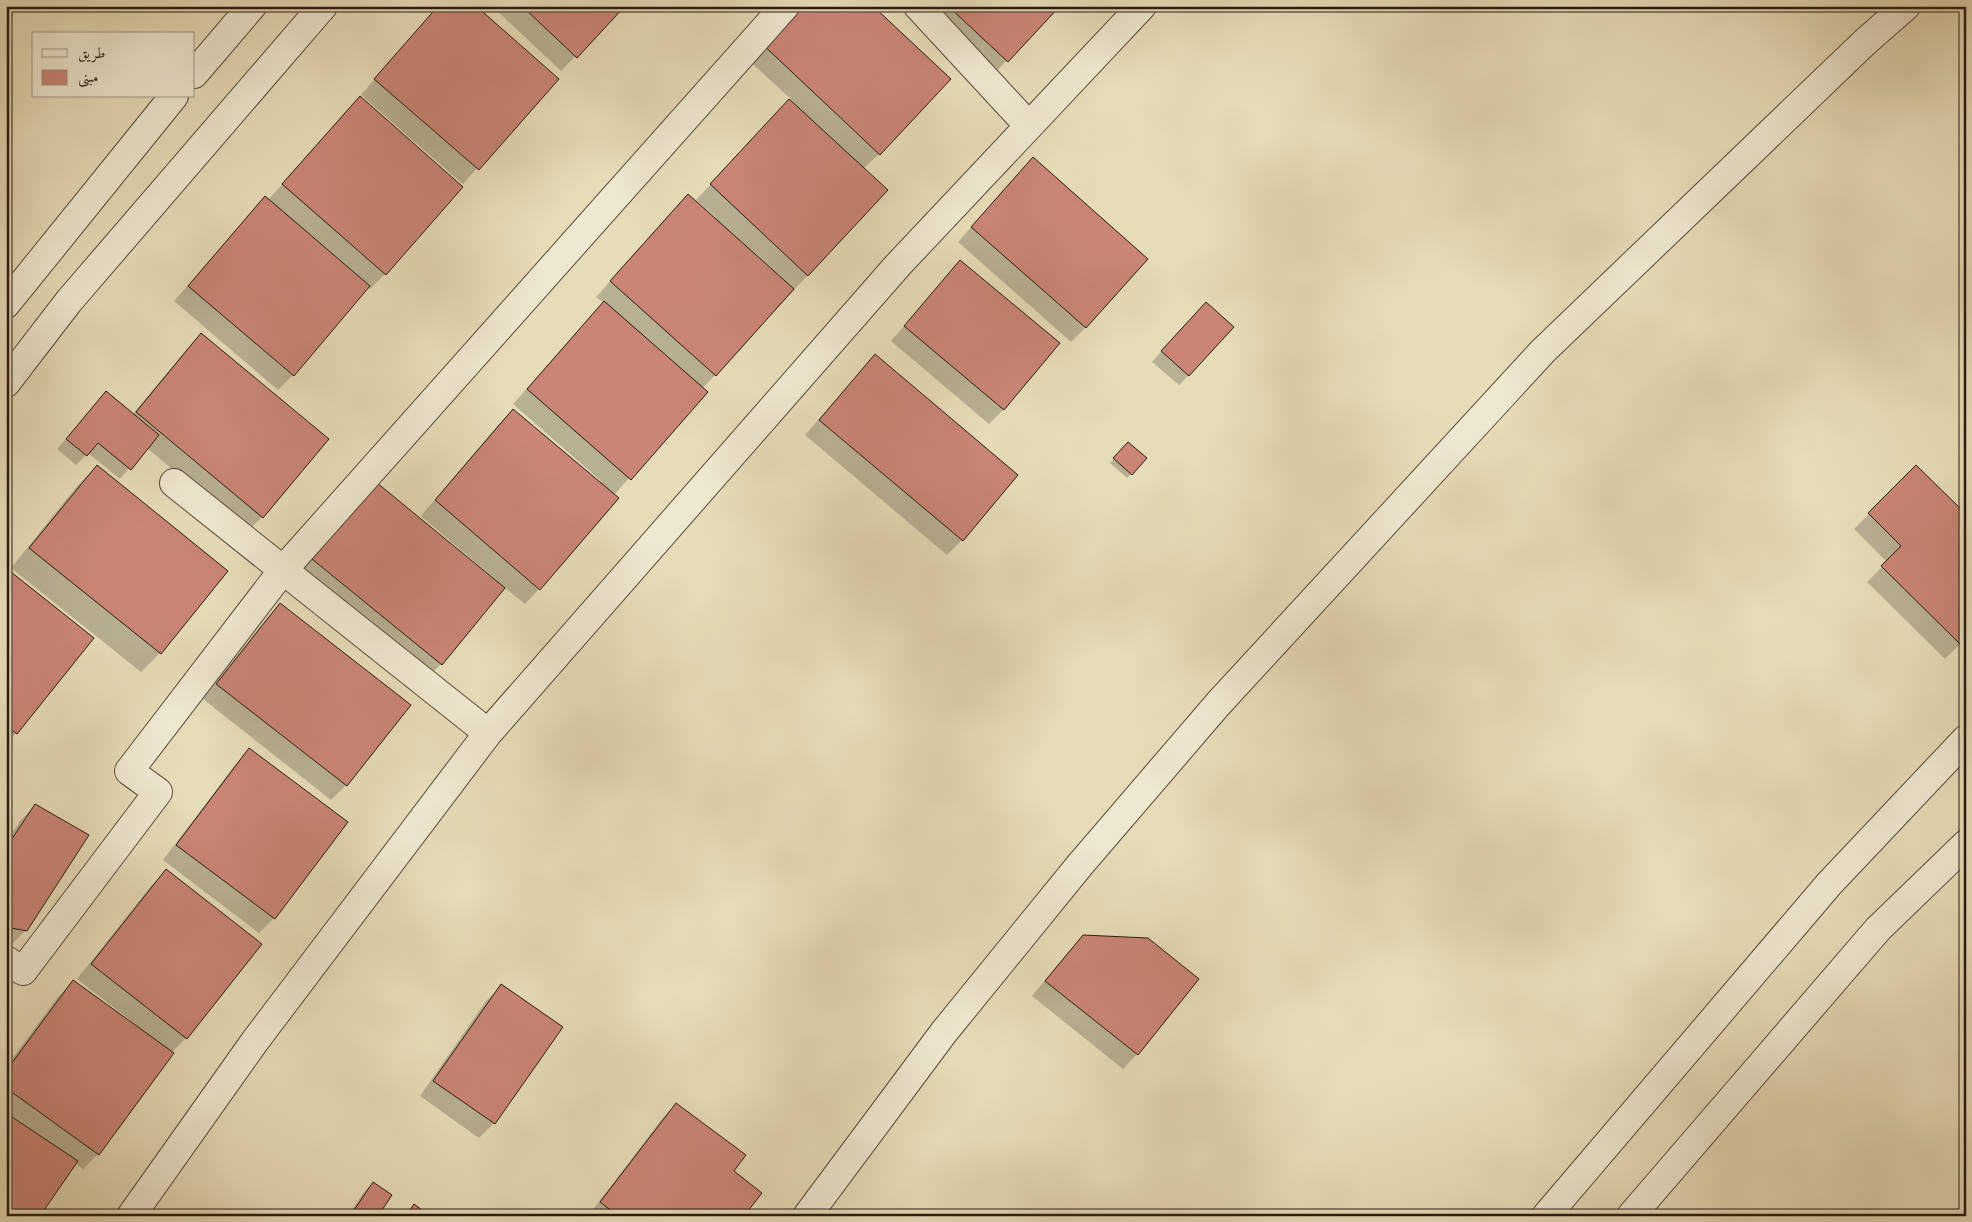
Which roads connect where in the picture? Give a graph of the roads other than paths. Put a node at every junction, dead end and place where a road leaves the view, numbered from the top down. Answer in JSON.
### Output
{"nodes":[{"id":1,"x":252,"y":6,"type":"edge"},
{"id":2,"x":324,"y":6,"type":"edge"},
{"id":3,"x":785,"y":6,"type":"edge"},
{"id":4,"x":918,"y":6,"type":"edge"},
{"id":5,"x":1142,"y":6,"type":"edge"},
{"id":6,"x":1906,"y":6,"type":"edge"},
{"id":7,"x":195,"y":73,"type":"edge"},
{"id":8,"x":172,"y":98,"type":"edge"},
{"id":9,"x":1029,"y":126,"type":"junction"},
{"id":10,"x":6,"y":304,"type":"edge"},
{"id":11,"x":6,"y":383,"type":"edge"},
{"id":12,"x":174,"y":484,"type":"dead end"},
{"id":13,"x":283,"y":570,"type":"junction"},
{"id":14,"x":488,"y":733,"type":"junction"},
{"id":15,"x":1966,"y":740,"type":"edge"},
{"id":16,"x":1966,"y":844,"type":"edge"},
{"id":17,"x":6,"y":960,"type":"edge"},
{"id":18,"x":131,"y":1216,"type":"edge"},
{"id":19,"x":807,"y":1216,"type":"edge"},
{"id":20,"x":1546,"y":1216,"type":"edge"},
{"id":21,"x":1631,"y":1216,"type":"edge"}],
"edges":[{"from":1,"to":7,"type":"street"},
{"from":2,"to":11,"type":"street"},
{"from":3,"to":13,"type":"street"},
{"from":4,"to":9,"type":"street"},
{"from":5,"to":9,"type":"street"},
{"from":6,"to":19,"type":"street"},
{"from":8,"to":10,"type":"street"},
{"from":9,"to":14,"type":"street"},
{"from":12,"to":13,"type":"street"},
{"from":13,"to":14,"type":"street"},
{"from":13,"to":17,"type":"street"},
{"from":14,"to":18,"type":"street"},
{"from":15,"to":20,"type":"street"},
{"from":16,"to":21,"type":"street"}]}
